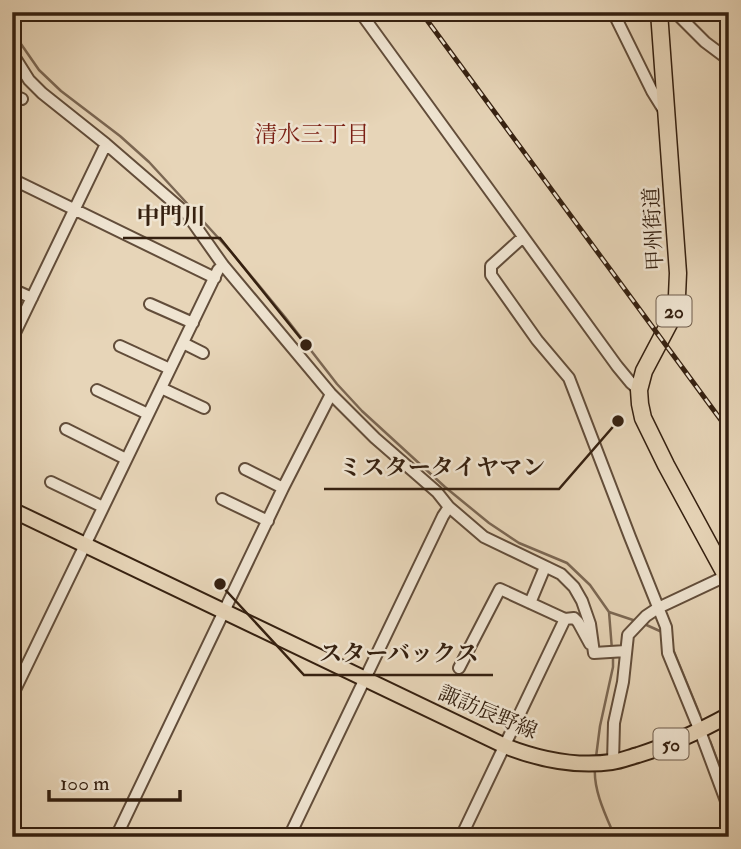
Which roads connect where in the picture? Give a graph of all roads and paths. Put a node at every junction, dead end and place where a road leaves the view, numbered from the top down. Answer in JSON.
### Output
{"nodes":[{"id":1,"x":360,"y":12,"type":"edge"},
{"id":2,"x":613,"y":12,"type":"edge"},
{"id":3,"x":659,"y":12,"type":"edge"},
{"id":4,"x":675,"y":12,"type":"edge"},
{"id":5,"x":12,"y":53,"type":"edge"},
{"id":6,"x":729,"y":60,"type":"edge"},
{"id":7,"x":667,"y":116,"type":"junction"},
{"id":8,"x":106,"y":144,"type":"junction"},
{"id":9,"x":12,"y":179,"type":"edge"},
{"id":10,"x":75,"y":209,"type":"junction"},
{"id":11,"x":523,"y":237,"type":"junction"},
{"id":12,"x":223,"y":265,"type":"junction"},
{"id":13,"x":215,"y":278,"type":"junction"},
{"id":14,"x":12,"y":289,"type":"edge"},
{"id":15,"x":32,"y":298,"type":"junction"},
{"id":16,"x":150,"y":304,"type":"dead end"},
{"id":17,"x":193,"y":323,"type":"junction"},
{"id":18,"x":12,"y":339,"type":"edge"},
{"id":19,"x":183,"y":343,"type":"junction"},
{"id":20,"x":120,"y":346,"type":"dead end"},
{"id":21,"x":203,"y":353,"type":"dead end"},
{"id":22,"x":170,"y":369,"type":"junction"},
{"id":23,"x":161,"y":388,"type":"junction"},
{"id":24,"x":97,"y":390,"type":"dead end"},
{"id":25,"x":639,"y":390,"type":"junction"},
{"id":26,"x":331,"y":394,"type":"junction"},
{"id":27,"x":204,"y":408,"type":"dead end"},
{"id":28,"x":148,"y":414,"type":"junction"},
{"id":29,"x":66,"y":429,"type":"dead end"},
{"id":30,"x":126,"y":459,"type":"junction"},
{"id":31,"x":245,"y":470,"type":"dead end"},
{"id":32,"x":51,"y":482,"type":"dead end"},
{"id":33,"x":283,"y":488,"type":"junction"},
{"id":34,"x":222,"y":499,"type":"dead end"},
{"id":35,"x":103,"y":507,"type":"junction"},
{"id":36,"x":449,"y":508,"type":"junction"},
{"id":37,"x":12,"y":510,"type":"edge"},
{"id":38,"x":268,"y":521,"type":"junction"},
{"id":39,"x":85,"y":544,"type":"junction"},
{"id":40,"x":545,"y":567,"type":"junction"},
{"id":41,"x":727,"y":579,"type":"edge"},
{"id":42,"x":530,"y":603,"type":"junction"},
{"id":43,"x":657,"y":608,"type":"junction"},
{"id":44,"x":225,"y":612,"type":"junction"},
{"id":45,"x":565,"y":619,"type":"junction"},
{"id":46,"x":596,"y":649,"type":"junction"},
{"id":47,"x":624,"y":652,"type":"junction"},
{"id":48,"x":459,"y":668,"type":"dead end"},
{"id":49,"x":365,"y":680,"type":"junction"},
{"id":50,"x":12,"y":696,"type":"edge"},
{"id":51,"x":729,"y":715,"type":"edge"},
{"id":52,"x":700,"y":731,"type":"junction"},
{"id":53,"x":505,"y":746,"type":"junction"},
{"id":54,"x":611,"y":762,"type":"junction"},
{"id":55,"x":729,"y":809,"type":"edge"},
{"id":56,"x":116,"y":837,"type":"edge"},
{"id":57,"x":289,"y":837,"type":"edge"},
{"id":58,"x":461,"y":837,"type":"edge"}],
"edges":[{"from":1,"to":11,"type":"street"},
{"from":2,"to":7,"type":"street"},
{"from":3,"to":7,"type":"highway","name":"甲州街道","number":"20"},
{"from":4,"to":6,"type":"street"},
{"from":5,"to":8,"type":"street"},
{"from":7,"to":25,"type":"highway","name":"甲州街道","number":"20"},
{"from":8,"to":10,"type":"street"},
{"from":8,"to":12,"type":"street"},
{"from":9,"to":10,"type":"street"},
{"from":10,"to":13,"type":"street"},
{"from":10,"to":15,"type":"street"},
{"from":11,"to":25,"type":"street"},
{"from":11,"to":43,"type":"street"},
{"from":12,"to":13,"type":"street"},
{"from":12,"to":26,"type":"street"},
{"from":13,"to":17,"type":"street"},
{"from":14,"to":15,"type":"street"},
{"from":15,"to":18,"type":"street"},
{"from":16,"to":17,"type":"street"},
{"from":17,"to":19,"type":"street"},
{"from":19,"to":21,"type":"street"},
{"from":19,"to":22,"type":"street"},
{"from":20,"to":22,"type":"street"},
{"from":22,"to":23,"type":"street"},
{"from":23,"to":27,"type":"street"},
{"from":23,"to":28,"type":"street"},
{"from":24,"to":28,"type":"street"},
{"from":25,"to":41,"type":"highway"},
{"from":26,"to":33,"type":"street"},
{"from":26,"to":36,"type":"street"},
{"from":28,"to":30,"type":"street"},
{"from":29,"to":30,"type":"street"},
{"from":30,"to":35,"type":"street"},
{"from":31,"to":33,"type":"street"},
{"from":32,"to":35,"type":"street"},
{"from":33,"to":38,"type":"street"},
{"from":34,"to":38,"type":"street"},
{"from":35,"to":39,"type":"street"},
{"from":36,"to":40,"type":"street"},
{"from":36,"to":49,"type":"street"},
{"from":37,"to":39,"type":"main road","name":"諏訪辰野線","number":"50"},
{"from":38,"to":44,"type":"street"},
{"from":39,"to":44,"type":"main road","name":"諏訪辰野線","number":"50"},
{"from":39,"to":50,"type":"street"},
{"from":40,"to":42,"type":"street"},
{"from":40,"to":46,"type":"street"},
{"from":41,"to":43,"type":"street"},
{"from":42,"to":45,"type":"street"},
{"from":42,"to":48,"type":"street"},
{"from":43,"to":47,"type":"street"},
{"from":43,"to":52,"type":"street"},
{"from":44,"to":49,"type":"main road","name":"諏訪辰野線","number":"50"},
{"from":44,"to":56,"type":"street"},
{"from":45,"to":46,"type":"street"},
{"from":45,"to":53,"type":"street"},
{"from":46,"to":47,"type":"street"},
{"from":47,"to":54,"type":"street"},
{"from":49,"to":53,"type":"main road","name":"諏訪辰野線","number":"50"},
{"from":49,"to":57,"type":"street"},
{"from":51,"to":52,"type":"main road","name":"諏訪辰野線","number":"50"},
{"from":52,"to":54,"type":"main road","name":"諏訪辰野線","number":"50"},
{"from":52,"to":55,"type":"street"},
{"from":53,"to":54,"type":"main road","name":"諏訪辰野線","number":"50"},
{"from":53,"to":58,"type":"street"}]}
